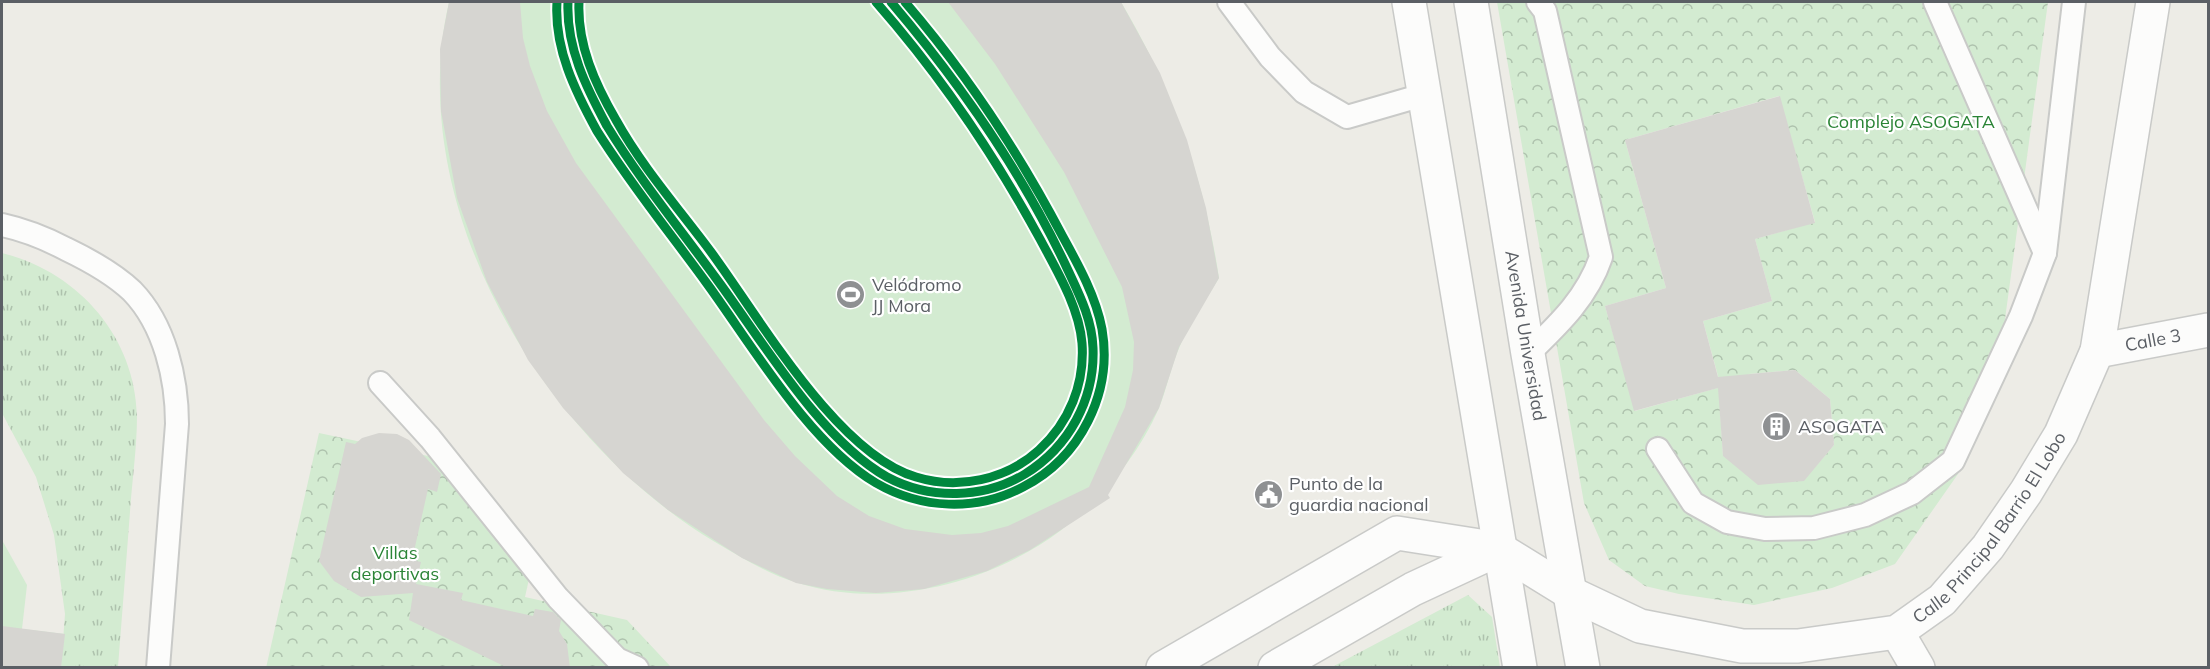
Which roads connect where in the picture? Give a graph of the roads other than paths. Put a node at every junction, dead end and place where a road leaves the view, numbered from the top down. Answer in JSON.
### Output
{"nodes":[{"id":1,"x":1229,"y":2,"type":"edge"},
{"id":2,"x":1409,"y":2,"type":"edge"},
{"id":3,"x":1471,"y":2,"type":"edge"},
{"id":4,"x":1538,"y":2,"type":"edge"},
{"id":5,"x":1935,"y":2,"type":"edge"},
{"id":6,"x":2074,"y":2,"type":"edge"},
{"id":7,"x":2153,"y":2,"type":"edge"},
{"id":8,"x":1423,"y":95,"type":"junction"},
{"id":9,"x":2,"y":225,"type":"edge"},
{"id":10,"x":2045,"y":253,"type":"junction"},
{"id":11,"x":2208,"y":330,"type":"edge"},
{"id":12,"x":2097,"y":351,"type":"junction"},
{"id":13,"x":1528,"y":354,"type":"junction"},
{"id":14,"x":380,"y":382,"type":"dead end"},
{"id":15,"x":1658,"y":449,"type":"dead end"},
{"id":16,"x":1499,"y":549,"type":"junction"},
{"id":17,"x":1572,"y":594,"type":"junction"},
{"id":18,"x":1897,"y":632,"type":"junction"},
{"id":19,"x":158,"y":668,"type":"edge"},
{"id":20,"x":637,"y":668,"type":"edge"},
{"id":21,"x":1163,"y":668,"type":"edge"},
{"id":22,"x":1275,"y":668,"type":"edge"},
{"id":23,"x":1520,"y":668,"type":"edge"},
{"id":24,"x":1583,"y":668,"type":"edge"},
{"id":25,"x":1918,"y":668,"type":"edge"}],
"edges":[{"from":1,"to":8,"type":"lane"},
{"from":2,"to":8,"type":"street"},
{"from":3,"to":13,"type":"street","name":"Avenida Universidad"},
{"from":4,"to":13,"type":"lane"},
{"from":5,"to":10,"type":"lane"},
{"from":6,"to":10,"type":"lane"},
{"from":7,"to":12,"type":"street","name":"Calle Principal Barrio El Lobo"},
{"from":8,"to":16,"type":"street"},
{"from":9,"to":19,"type":"lane"},
{"from":10,"to":15,"type":"lane"},
{"from":11,"to":12,"type":"street","name":"Calle 3"},
{"from":12,"to":18,"type":"street","name":"Calle Principal Barrio El Lobo"},
{"from":13,"to":17,"type":"street","name":"Avenida Universidad"},
{"from":14,"to":20,"type":"lane"},
{"from":16,"to":17,"type":"street","name":"Calle Principal Barrio El Lobo"},
{"from":16,"to":21,"type":"street"},
{"from":16,"to":22,"type":"street"},
{"from":16,"to":23,"type":"street"},
{"from":17,"to":18,"type":"street","name":"Calle Principal Barrio El Lobo"},
{"from":17,"to":24,"type":"street","name":"Avenida Universidad"},
{"from":18,"to":25,"type":"street"}]}
